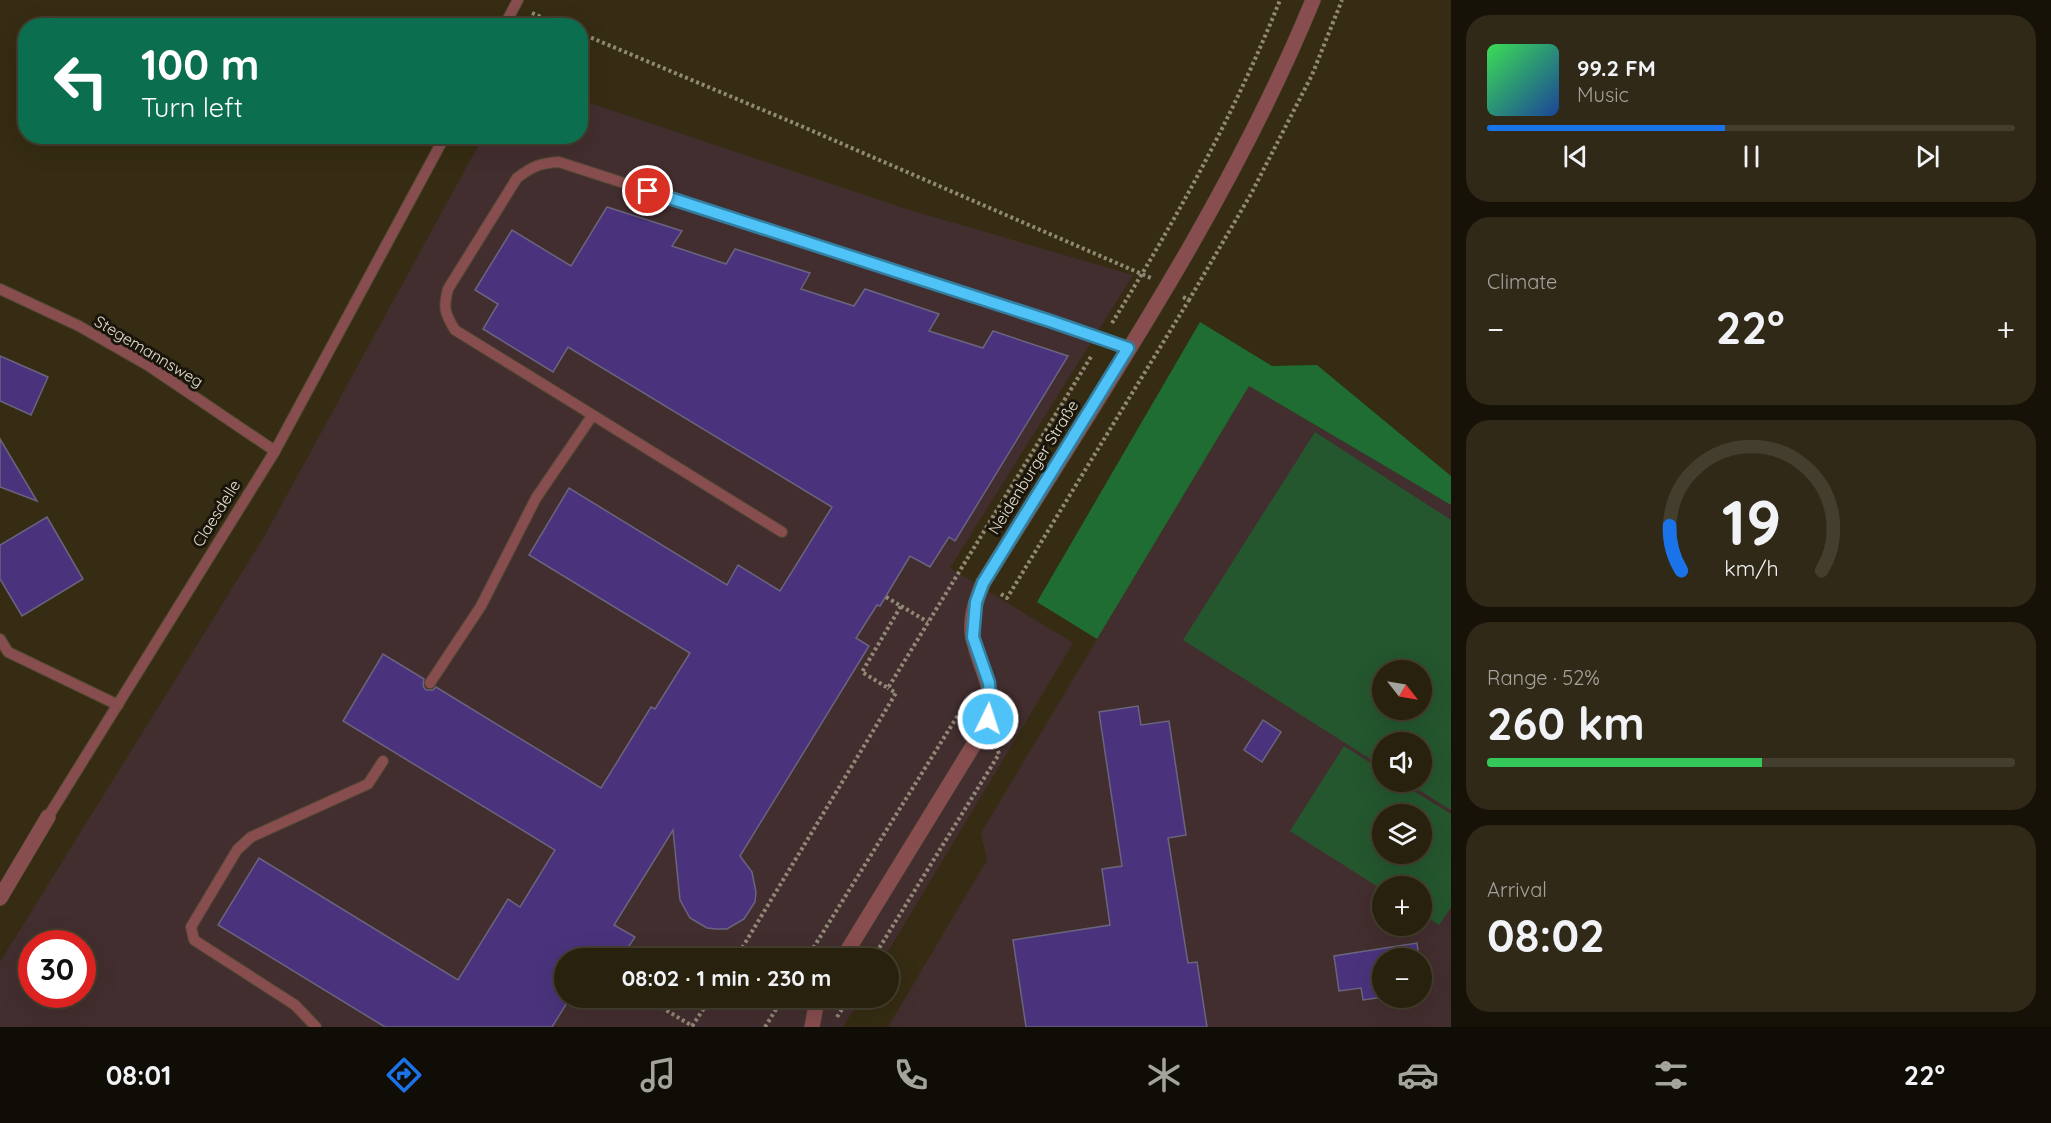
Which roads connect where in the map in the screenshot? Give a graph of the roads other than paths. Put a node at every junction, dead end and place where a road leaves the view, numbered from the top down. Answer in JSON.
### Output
{"nodes":[{"id":1,"x":1313,"y":0,"type":"edge"},
{"id":2,"x":517,"y":3,"type":"edge"},
{"id":3,"x":509,"y":18,"type":"edge"},
{"id":4,"x":441,"y":144,"type":"edge"},
{"id":5,"x":0,"y":289,"type":"edge"},
{"id":6,"x":1128,"y":348,"type":"junction"},
{"id":7,"x":592,"y":416,"type":"junction"},
{"id":8,"x":275,"y":451,"type":"junction"},
{"id":9,"x":782,"y":532,"type":"dead end"},
{"id":10,"x":0,"y":639,"type":"edge"},
{"id":11,"x":430,"y":684,"type":"dead end"},
{"id":12,"x":118,"y":705,"type":"junction"},
{"id":13,"x":382,"y":761,"type":"dead end"},
{"id":14,"x":48,"y":817,"type":"joint"},
{"id":15,"x":0,"y":898,"type":"edge"},
{"id":16,"x":849,"y":948,"type":"edge"},
{"id":17,"x":816,"y":1008,"type":"edge"},
{"id":18,"x":316,"y":1027,"type":"edge"},
{"id":19,"x":812,"y":1027,"type":"edge"}],
"edges":[{"from":1,"to":6,"type":"street","name":"Neidenburger Straße"},
{"from":2,"to":3,"type":"lane"},
{"from":4,"to":8,"type":"lane","name":"Claesdelle"},
{"from":5,"to":8,"type":"lane","name":"Stegemannsweg"},
{"from":6,"to":7,"type":"lane"},
{"from":6,"to":16,"type":"street","name":"Neidenburger Straße"},
{"from":7,"to":9,"type":"lane"},
{"from":7,"to":11,"type":"lane"},
{"from":8,"to":12,"type":"lane","name":"Claesdelle"},
{"from":10,"to":12,"type":"lane"},
{"from":12,"to":14,"type":"lane","name":"Claesdelle"},
{"from":13,"to":18,"type":"lane"},
{"from":14,"to":15,"type":"street","name":"Claesdelle"},
{"from":17,"to":19,"type":"street"}]}
